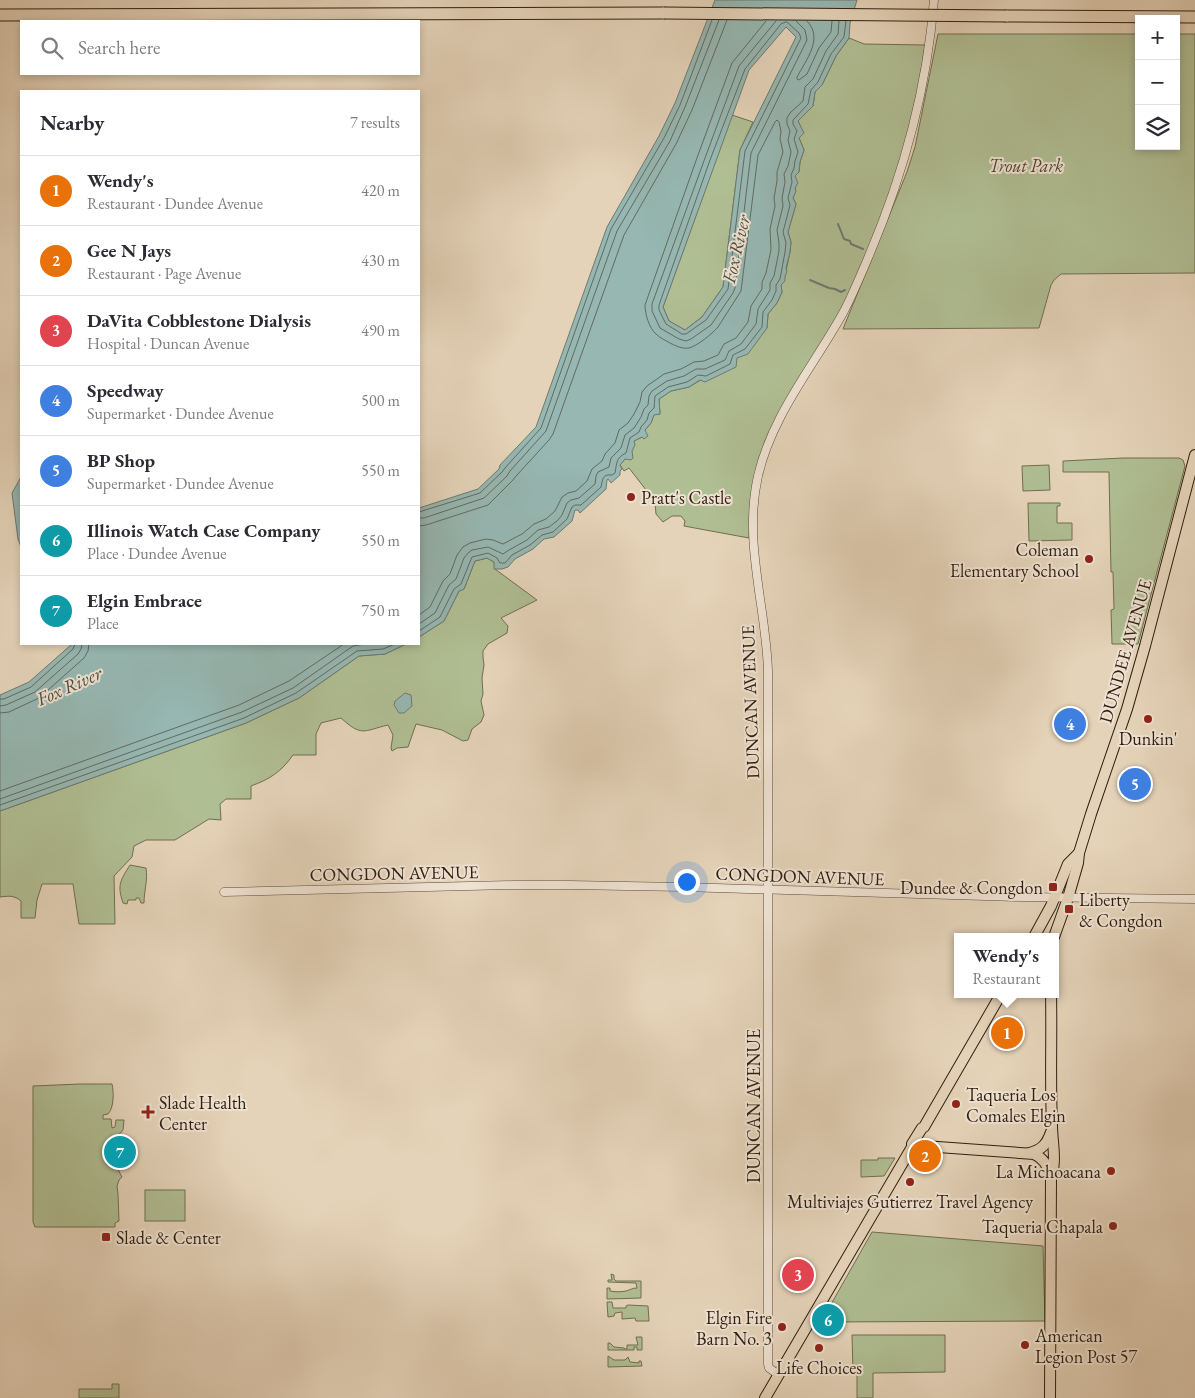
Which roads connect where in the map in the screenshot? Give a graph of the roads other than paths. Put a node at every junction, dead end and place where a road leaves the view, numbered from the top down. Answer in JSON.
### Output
{"nodes":[{"id":1,"x":934,"y":0,"type":"edge"},
{"id":2,"x":0,"y":15,"type":"edge"},
{"id":3,"x":1195,"y":17,"type":"edge"},
{"id":4,"x":1195,"y":455,"type":"edge"},
{"id":5,"x":1076,"y":856,"type":"junction"},
{"id":6,"x":768,"y":890,"type":"junction"},
{"id":7,"x":224,"y":892,"type":"dead end"},
{"id":8,"x":1054,"y":898,"type":"junction"},
{"id":9,"x":1068,"y":898,"type":"junction"},
{"id":10,"x":1195,"y":899,"type":"edge"},
{"id":11,"x":1036,"y":933,"type":"edge"},
{"id":12,"x":1052,"y":933,"type":"edge"},
{"id":13,"x":1054,"y":933,"type":"edge"},
{"id":14,"x":999,"y":998,"type":"edge"},
{"id":15,"x":1052,"y":998,"type":"edge"},
{"id":16,"x":1052,"y":1126,"type":"junction"},
{"id":17,"x":924,"y":1127,"type":"junction"},
{"id":18,"x":933,"y":1146,"type":"junction"},
{"id":19,"x":912,"y":1147,"type":"junction"},
{"id":20,"x":1028,"y":1153,"type":"junction"},
{"id":21,"x":1051,"y":1178,"type":"junction"},
{"id":22,"x":779,"y":1375,"type":"junction"},
{"id":23,"x":765,"y":1398,"type":"edge"},
{"id":24,"x":1050,"y":1398,"type":"edge"}],
"edges":[{"from":1,"to":6,"type":"street","name":"DUNCAN AVENUE"},
{"from":2,"to":3,"type":"highway","bridge":true},
{"from":4,"to":5,"type":"main road","name":"DUNDEE AVENUE"},
{"from":5,"to":8,"type":"main road","name":"DUNDEE AVENUE"},
{"from":5,"to":9,"type":"main road","name":"DUNDEE AVENUE"},
{"from":6,"to":7,"type":"street","name":"CONGDON AVENUE"},
{"from":6,"to":8,"type":"street","name":"CONGDON AVENUE"},
{"from":6,"to":22,"type":"street","name":"DUNCAN AVENUE"},
{"from":8,"to":9,"type":"street","name":"CONGDON AVENUE"},
{"from":8,"to":11,"type":"main road","name":"DUNDEE AVENUE"},
{"from":8,"to":12,"type":"main road"},
{"from":9,"to":10,"type":"street","name":"CONGDON AVENUE"},
{"from":9,"to":13,"type":"main road","name":"DUNDEE AVENUE"},
{"from":14,"to":17,"type":"main road"},
{"from":15,"to":16,"type":"main road"},
{"from":16,"to":20,"type":"main road"},
{"from":16,"to":21,"type":"main road"},
{"from":17,"to":18,"type":"main road"},
{"from":17,"to":19,"type":"main road"},
{"from":18,"to":19,"type":"main road"},
{"from":18,"to":20,"type":"main road"},
{"from":19,"to":22,"type":"main road"},
{"from":20,"to":21,"type":"main road"},
{"from":21,"to":24,"type":"main road"},
{"from":22,"to":23,"type":"main road"}]}
